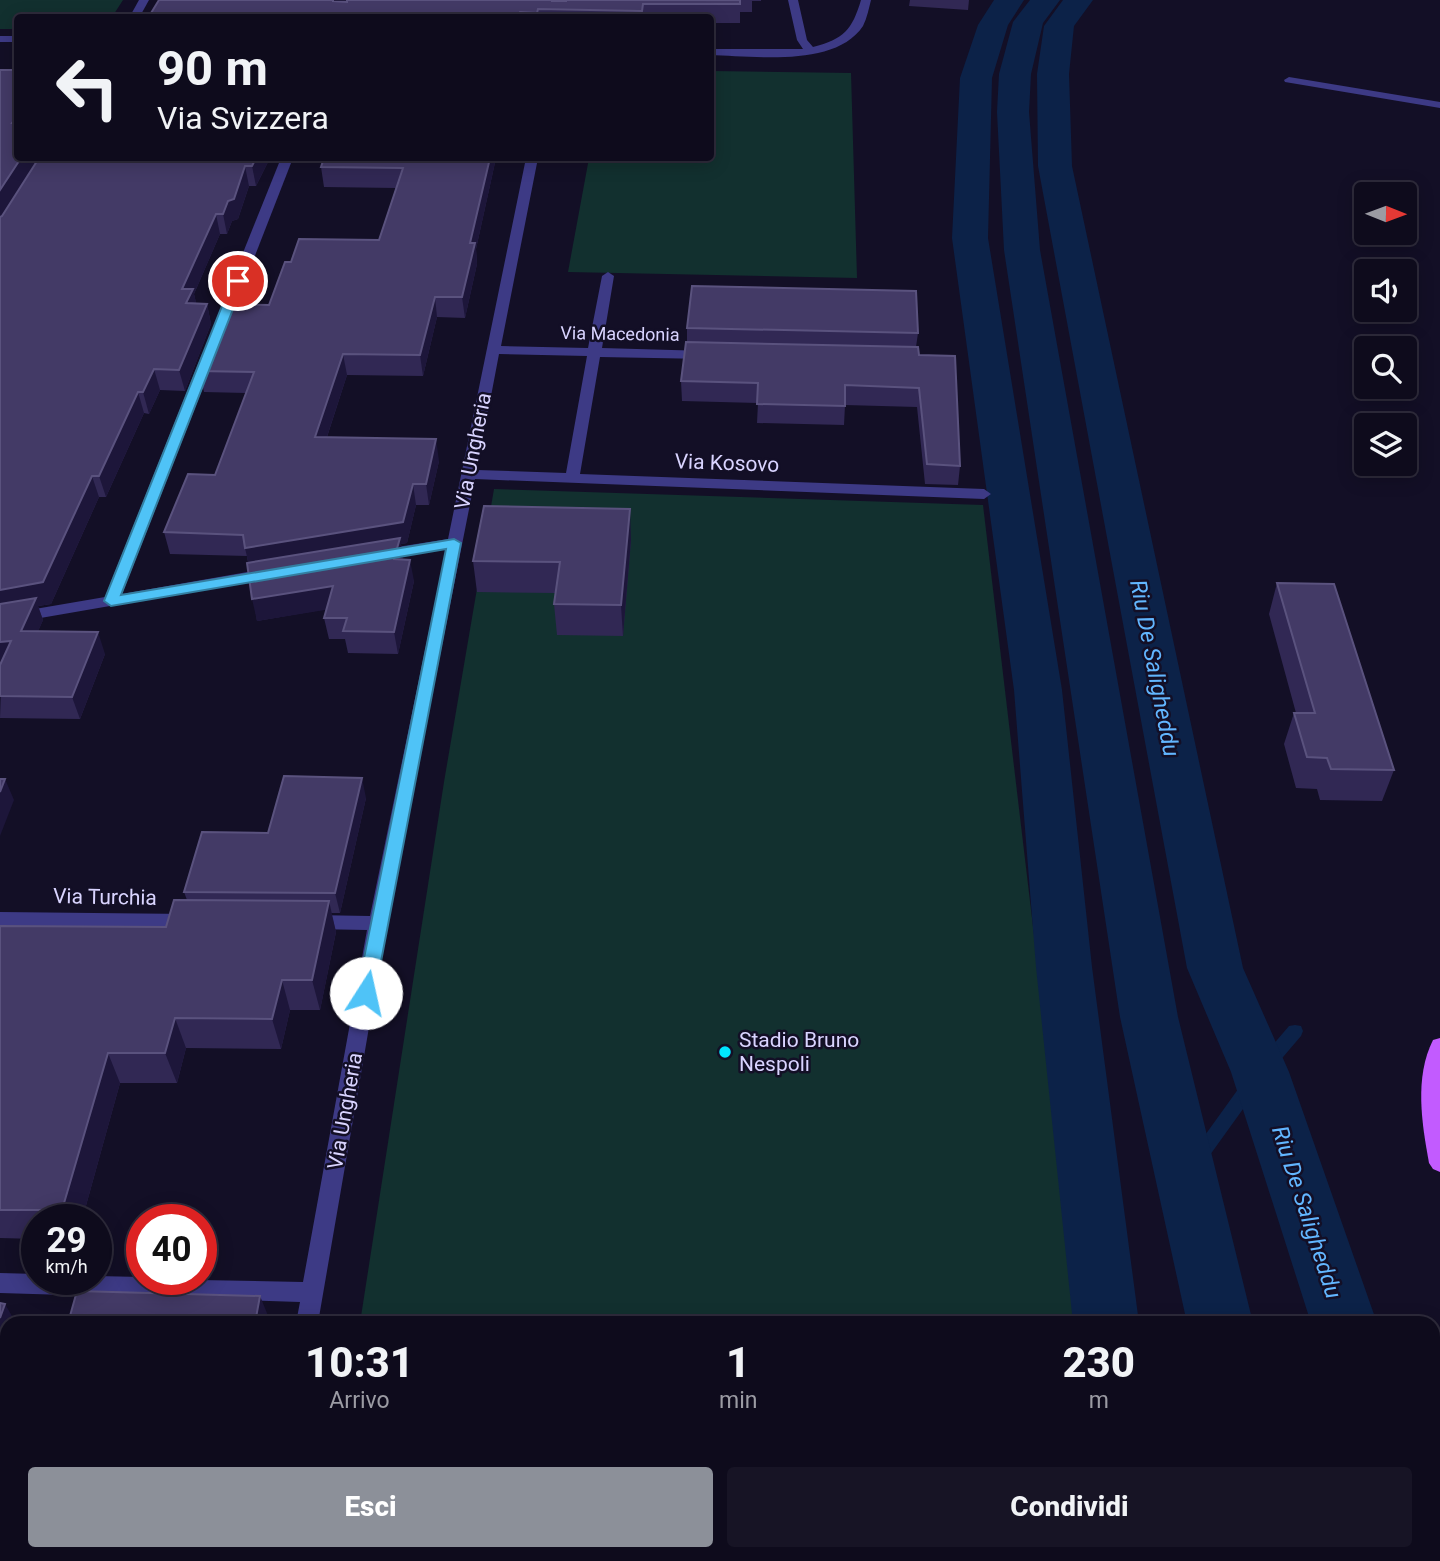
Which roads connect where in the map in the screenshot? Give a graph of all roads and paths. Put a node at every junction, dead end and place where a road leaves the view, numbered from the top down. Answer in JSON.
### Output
{"nodes":[{"id":1,"x":793,"y":0,"type":"edge"},
{"id":2,"x":866,"y":0,"type":"edge"},
{"id":3,"x":714,"y":52,"type":"edge"},
{"id":4,"x":811,"y":52,"type":"junction"},
{"id":5,"x":1289,"y":80,"type":"dead end"},
{"id":6,"x":1440,"y":105,"type":"edge"},
{"id":7,"x":286,"y":161,"type":"edge"},
{"id":8,"x":531,"y":161,"type":"edge"},
{"id":9,"x":608,"y":276,"type":"dead end"},
{"id":10,"x":493,"y":350,"type":"junction"},
{"id":11,"x":594,"y":353,"type":"junction"},
{"id":12,"x":719,"y":356,"type":"edge"},
{"id":13,"x":469,"y":474,"type":"junction"},
{"id":14,"x":572,"y":478,"type":"junction"},
{"id":15,"x":984,"y":494,"type":"dead end"},
{"id":16,"x":454,"y":543,"type":"junction"},
{"id":17,"x":364,"y":558,"type":"edge"},
{"id":18,"x":285,"y":571,"type":"edge"},
{"id":19,"x":111,"y":601,"type":"junction"},
{"id":20,"x":0,"y":620,"type":"edge"},
{"id":21,"x":0,"y":919,"type":"edge"},
{"id":22,"x":207,"y":921,"type":"edge"},
{"id":23,"x":290,"y":922,"type":"edge"},
{"id":24,"x":378,"y":923,"type":"junction"},
{"id":25,"x":1440,"y":1046,"type":"edge"},
{"id":26,"x":1440,"y":1163,"type":"edge"},
{"id":27,"x":0,"y":1283,"type":"edge"},
{"id":28,"x":313,"y":1293,"type":"junction"},
{"id":29,"x":308,"y":1316,"type":"edge"}],
"edges":[{"from":1,"to":4,"type":"street"},
{"from":2,"to":4,"type":"street"},
{"from":3,"to":4,"type":"street"},
{"from":5,"to":6,"type":"street"},
{"from":7,"to":19,"type":"street"},
{"from":8,"to":10,"type":"street","name":"Via Ungheria"},
{"from":9,"to":11,"type":"street"},
{"from":10,"to":11,"type":"street","name":"Via Macedonia"},
{"from":10,"to":13,"type":"street","name":"Via Ungheria"},
{"from":11,"to":12,"type":"street","name":"Via Macedonia"},
{"from":11,"to":14,"type":"street"},
{"from":13,"to":14,"type":"street","name":"Via Kosovo"},
{"from":13,"to":16,"type":"street","name":"Via Ungheria"},
{"from":14,"to":15,"type":"street","name":"Via Kosovo"},
{"from":16,"to":17,"type":"street"},
{"from":16,"to":24,"type":"street","name":"Via Ungheria"},
{"from":18,"to":19,"type":"street"},
{"from":19,"to":20,"type":"street"},
{"from":21,"to":22,"type":"street","name":"Via Turchia"},
{"from":23,"to":24,"type":"street"},
{"from":24,"to":28,"type":"street","name":"Via Ungheria"},
{"from":25,"to":26,"type":"main road"},
{"from":27,"to":28,"type":"street"},
{"from":28,"to":29,"type":"street","name":"Via Ungheria"}]}
